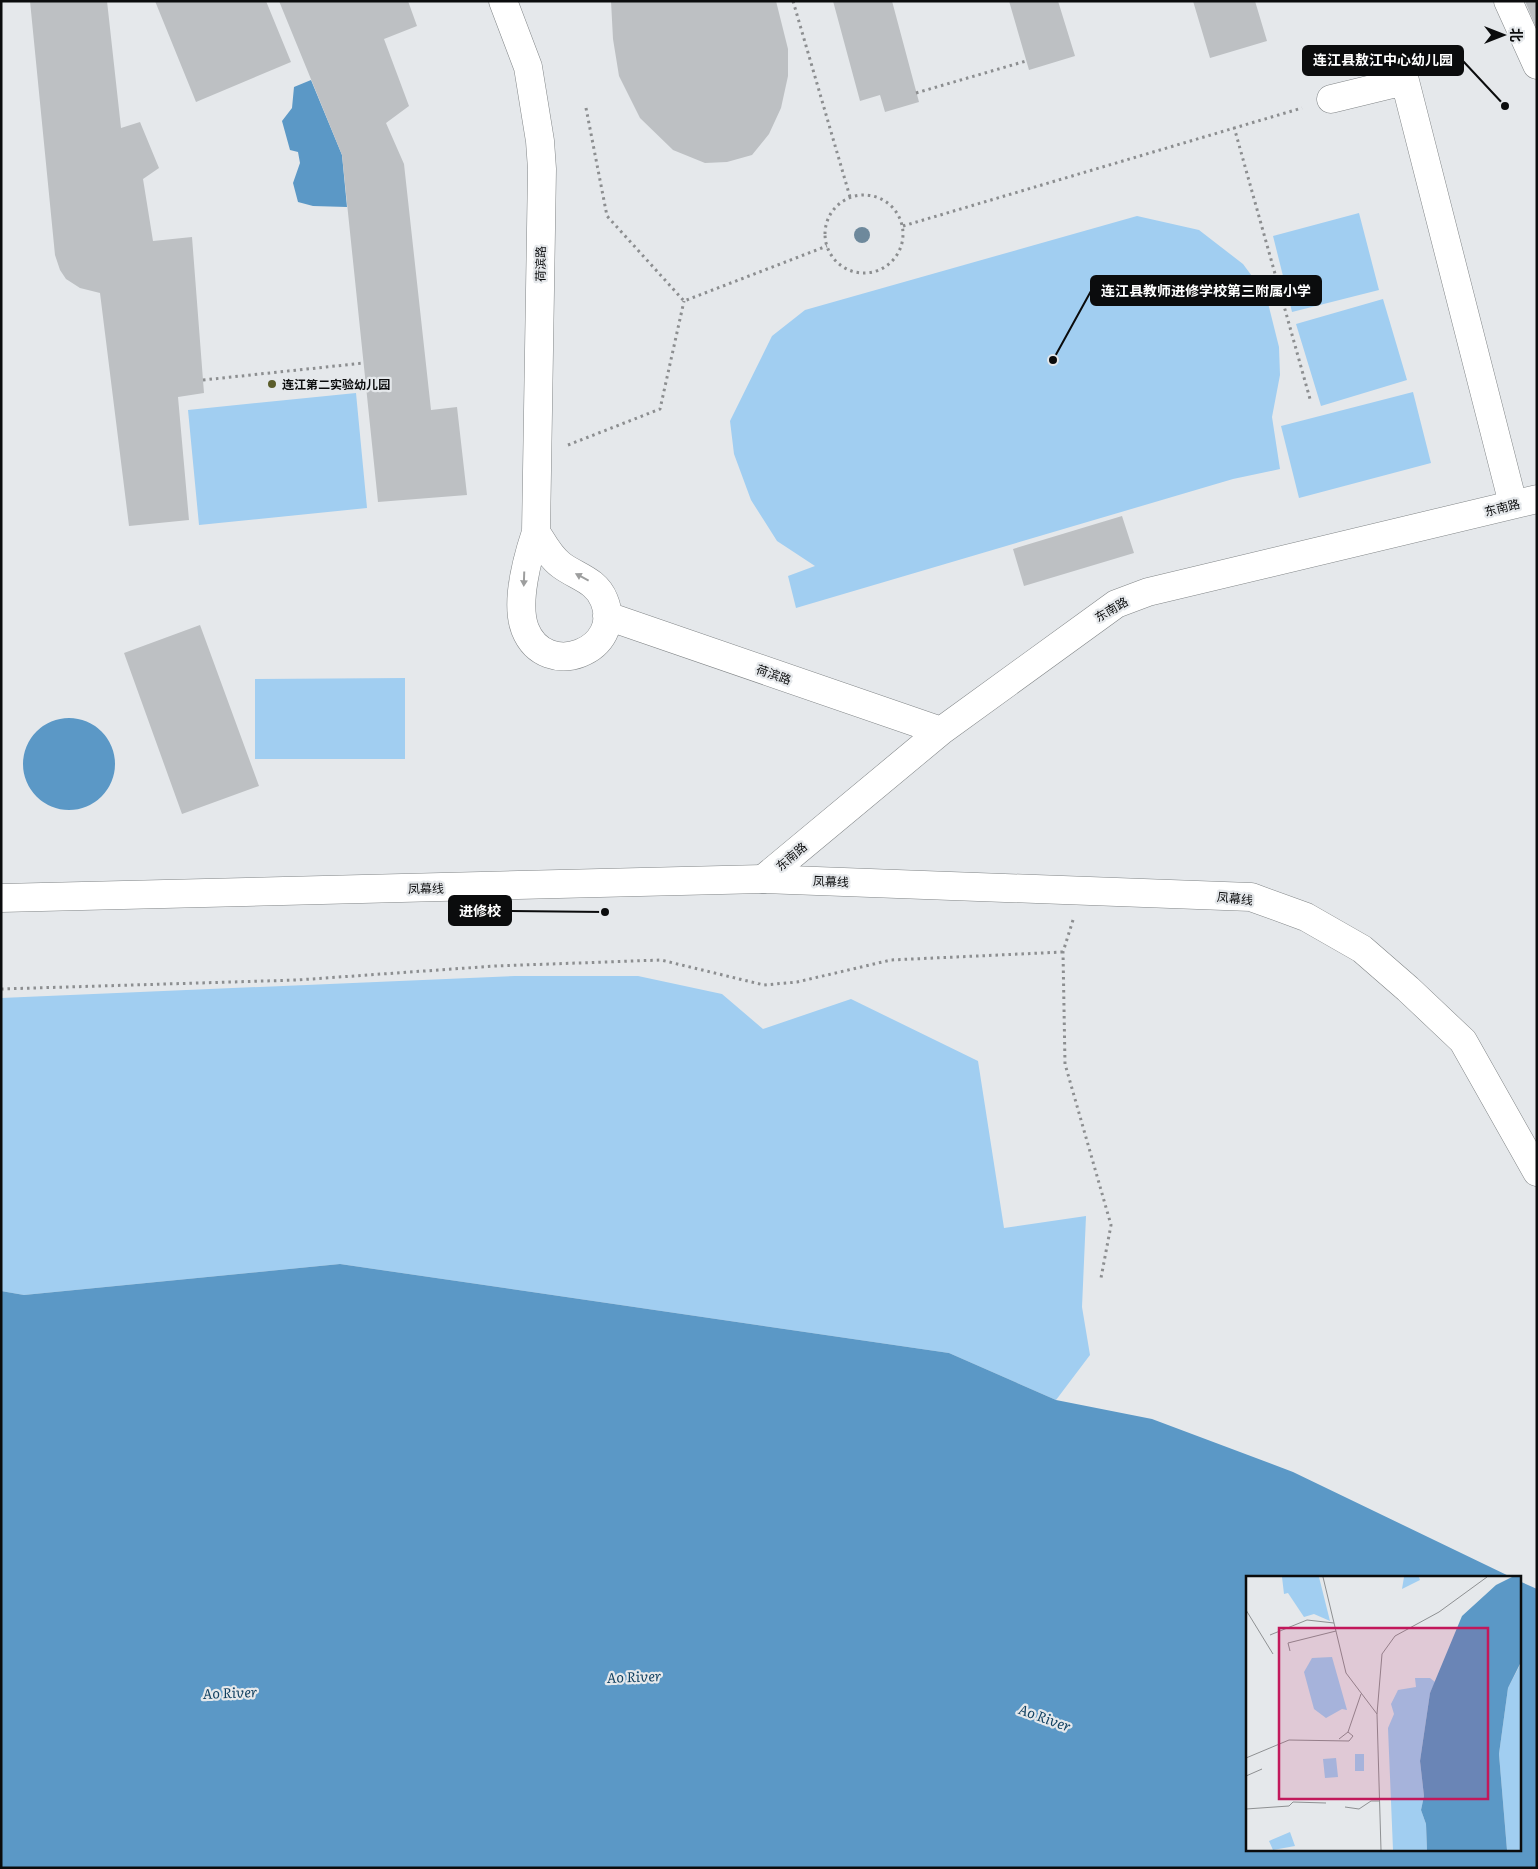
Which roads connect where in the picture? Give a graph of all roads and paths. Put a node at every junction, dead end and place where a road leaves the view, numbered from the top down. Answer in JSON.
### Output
{"nodes":[{"id":1,"x":503,"y":1,"type":"edge"},
{"id":2,"x":793,"y":1,"type":"edge"},
{"id":3,"x":1508,"y":1,"type":"edge"},
{"id":4,"x":1026,"y":61,"type":"dead end"},
{"id":5,"x":1537,"y":65,"type":"edge"},
{"id":6,"x":916,"y":93,"type":"dead end"},
{"id":7,"x":1331,"y":99,"type":"joint"},
{"id":8,"x":586,"y":108,"type":"dead end"},
{"id":9,"x":1234,"y":127,"type":"junction"},
{"id":10,"x":850,"y":197,"type":"junction"},
{"id":11,"x":903,"y":226,"type":"junction"},
{"id":12,"x":827,"y":246,"type":"junction"},
{"id":13,"x":684,"y":301,"type":"junction"},
{"id":14,"x":364,"y":363,"type":"dead end"},
{"id":15,"x":203,"y":380,"type":"dead end"},
{"id":16,"x":1310,"y":399,"type":"dead end"},
{"id":17,"x":537,"y":458,"type":"junction"},
{"id":18,"x":1525,"y":502,"type":"edge"},
{"id":19,"x":536,"y":532,"type":"junction"},
{"id":20,"x":607,"y":616,"type":"junction"},
{"id":21,"x":941,"y":731,"type":"junction"},
{"id":22,"x":763,"y":879,"type":"junction"},
{"id":23,"x":1092,"y":890,"type":"junction"},
{"id":24,"x":1,"y":898,"type":"edge"},
{"id":25,"x":1063,"y":952,"type":"junction"},
{"id":26,"x":1,"y":989,"type":"edge"},
{"id":27,"x":1537,"y":1172,"type":"edge"},
{"id":28,"x":1101,"y":1278,"type":"dead end"}],
"edges":[{"from":1,"to":17,"type":"street","name":"荷滨路"},
{"from":2,"to":10,"type":"path"},
{"from":3,"to":5,"type":"street"},
{"from":4,"to":6,"type":"path"},
{"from":7,"to":9,"type":"path"},
{"from":7,"to":18,"type":"street"},
{"from":8,"to":13,"type":"path"},
{"from":9,"to":11,"type":"path"},
{"from":9,"to":16,"type":"path"},
{"from":10,"to":11,"type":"path"},
{"from":10,"to":12,"type":"path"},
{"from":11,"to":12,"type":"path"},
{"from":12,"to":13,"type":"path"},
{"from":13,"to":17,"type":"path"},
{"from":14,"to":15,"type":"path"},
{"from":17,"to":19,"type":"street","name":"荷滨路"},
{"from":18,"to":21,"type":"street","name":"东南路"},
{"from":20,"to":19,"type":"street","one_way":true},
{"from":19,"to":20,"type":"street","name":"荷滨路","one_way":true},
{"from":20,"to":21,"type":"street","name":"荷滨路"},
{"from":21,"to":22,"type":"street","name":"东南路"},
{"from":22,"to":23,"type":"street","name":"凤幕线"},
{"from":22,"to":24,"type":"street","name":"凤幕线"},
{"from":23,"to":25,"type":"path"},
{"from":23,"to":27,"type":"street","name":"凤幕线"},
{"from":25,"to":26,"type":"path"},
{"from":25,"to":28,"type":"path"}]}
